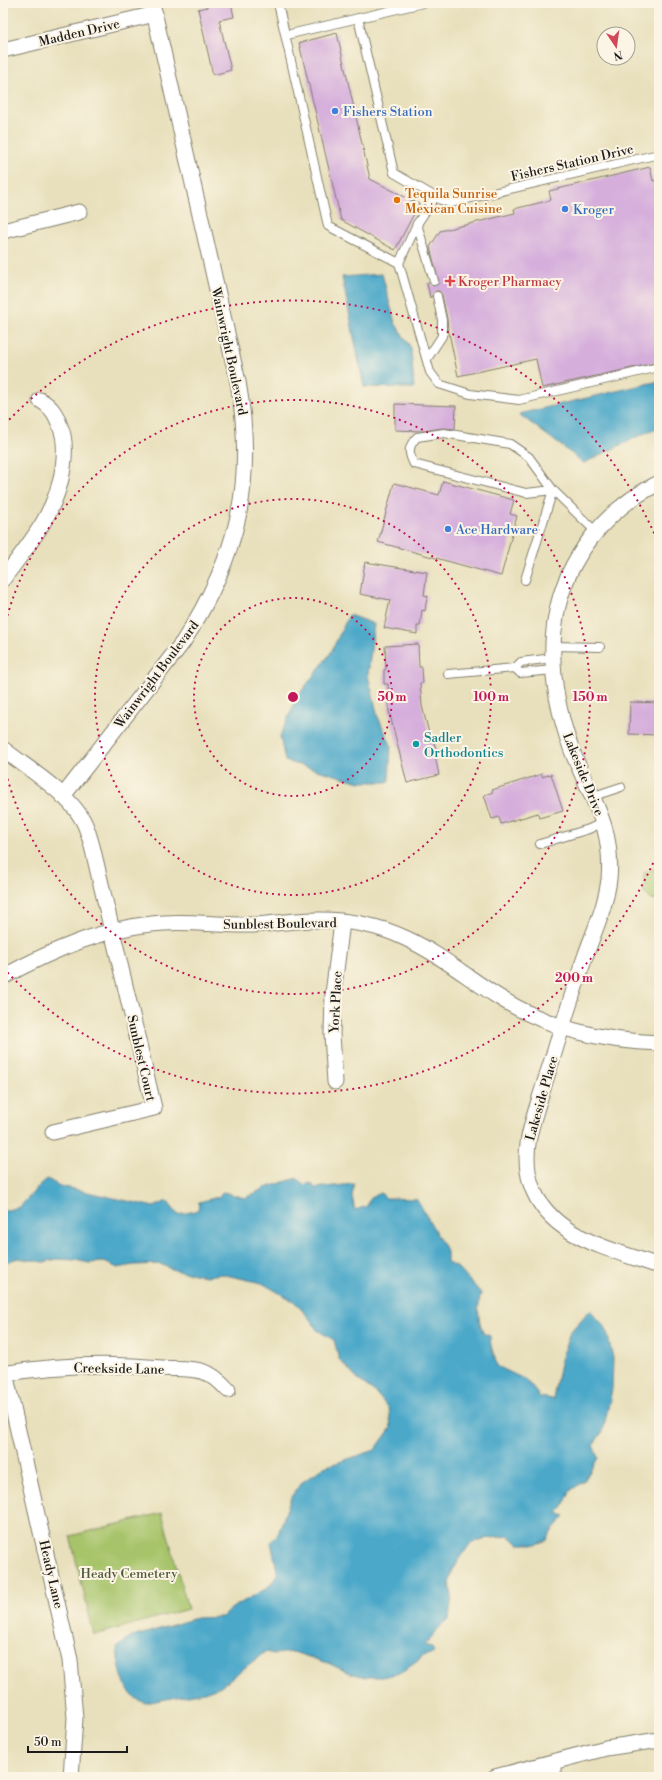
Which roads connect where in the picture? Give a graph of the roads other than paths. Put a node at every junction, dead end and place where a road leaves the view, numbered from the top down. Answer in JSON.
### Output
{"nodes":[{"id":1,"x":278,"y":3,"type":"edge"},
{"id":2,"x":424,"y":3,"type":"edge"},
{"id":3,"x":153,"y":9,"type":"edge"},
{"id":4,"x":358,"y":18,"type":"junction"},
{"id":5,"x":286,"y":35,"type":"junction"},
{"id":6,"x":3,"y":50,"type":"edge"},
{"id":7,"x":659,"y":154,"type":"edge"},
{"id":8,"x":435,"y":197,"type":"junction"},
{"id":9,"x":79,"y":212,"type":"dead end"},
{"id":10,"x":417,"y":224,"type":"junction"},
{"id":11,"x":3,"y":232,"type":"edge"},
{"id":12,"x":399,"y":263,"type":"junction"},
{"id":13,"x":434,"y":281,"type":"dead end"},
{"id":14,"x":437,"y":296,"type":"dead end"},
{"id":15,"x":427,"y":359,"type":"junction"},
{"id":16,"x":659,"y":367,"type":"edge"},
{"id":17,"x":40,"y":400,"type":"dead end"},
{"id":18,"x":659,"y":482,"type":"edge"},
{"id":19,"x":553,"y":490,"type":"junction"},
{"id":20,"x":596,"y":532,"type":"junction"},
{"id":21,"x":3,"y":579,"type":"edge"},
{"id":22,"x":525,"y":580,"type":"dead end"},
{"id":23,"x":600,"y":647,"type":"dead end"},
{"id":24,"x":553,"y":658,"type":"junction"},
{"id":25,"x":515,"y":668,"type":"junction"},
{"id":26,"x":448,"y":674,"type":"dead end"},
{"id":27,"x":3,"y":749,"type":"edge"},
{"id":28,"x":621,"y":787,"type":"dead end"},
{"id":29,"x":64,"y":796,"type":"junction"},
{"id":30,"x":594,"y":796,"type":"junction"},
{"id":31,"x":604,"y":822,"type":"junction"},
{"id":32,"x":540,"y":844,"type":"dead end"},
{"id":33,"x":342,"y":922,"type":"junction"},
{"id":34,"x":111,"y":931,"type":"junction"},
{"id":35,"x":3,"y":977,"type":"edge"},
{"id":36,"x":562,"y":1028,"type":"junction"},
{"id":37,"x":659,"y":1042,"type":"edge"},
{"id":38,"x":335,"y":1082,"type":"dead end"},
{"id":39,"x":53,"y":1132,"type":"dead end"},
{"id":40,"x":653,"y":1264,"type":"dead end"},
{"id":41,"x":4,"y":1373,"type":"edge"},
{"id":42,"x":228,"y":1390,"type":"dead end"},
{"id":43,"x":659,"y":1740,"type":"edge"},
{"id":44,"x":553,"y":1762,"type":"junction"},
{"id":45,"x":71,"y":1777,"type":"edge"},
{"id":46,"x":495,"y":1777,"type":"edge"},
{"id":47,"x":553,"y":1777,"type":"edge"}],
"edges":[{"from":1,"to":5,"type":"lane"},
{"from":2,"to":4,"type":"lane"},
{"from":3,"to":6,"type":"street","name":"Madden Drive"},
{"from":3,"to":29,"type":"street","name":"Wainwright Boulevard"},
{"from":4,"to":5,"type":"lane"},
{"from":4,"to":8,"type":"lane","name":"Fishers Station Drive"},
{"from":5,"to":12,"type":"lane"},
{"from":7,"to":8,"type":"lane","name":"Fishers Station Drive"},
{"from":8,"to":10,"type":"lane"},
{"from":9,"to":11,"type":"street"},
{"from":10,"to":12,"type":"lane"},
{"from":10,"to":13,"type":"lane"},
{"from":12,"to":15,"type":"lane"},
{"from":14,"to":15,"type":"lane"},
{"from":15,"to":16,"type":"lane"},
{"from":17,"to":21,"type":"street"},
{"from":18,"to":20,"type":"street","name":"Lakeside Drive"},
{"from":19,"to":19,"type":"lane"},
{"from":19,"to":20,"type":"lane"},
{"from":19,"to":22,"type":"lane"},
{"from":20,"to":24,"type":"street","name":"Lakeside Drive"},
{"from":23,"to":24,"type":"lane"},
{"from":24,"to":25,"type":"lane"},
{"from":24,"to":25,"type":"lane"},
{"from":24,"to":30,"type":"street","name":"Lakeside Drive"},
{"from":25,"to":26,"type":"lane"},
{"from":27,"to":29,"type":"street"},
{"from":28,"to":30,"type":"lane"},
{"from":29,"to":34,"type":"street"},
{"from":30,"to":31,"type":"street","name":"Lakeside Drive"},
{"from":31,"to":32,"type":"lane"},
{"from":31,"to":36,"type":"street","name":"Lakeside Drive"},
{"from":33,"to":34,"type":"street","name":"Sunblest Boulevard"},
{"from":33,"to":36,"type":"street","name":"Sunblest Boulevard"},
{"from":33,"to":38,"type":"street","name":"York Place"},
{"from":34,"to":35,"type":"street","name":"Sunblest Boulevard"},
{"from":34,"to":39,"type":"street","name":"Sunblest Court"},
{"from":36,"to":37,"type":"street","name":"Sunblest Boulevard"},
{"from":36,"to":40,"type":"street","name":"Lakeside Place"},
{"from":41,"to":42,"type":"street","name":"Creekside Lane"},
{"from":41,"to":45,"type":"street","name":"Heady Lane"},
{"from":43,"to":44,"type":"street"},
{"from":44,"to":46,"type":"street"},
{"from":44,"to":47,"type":"street"}]}
